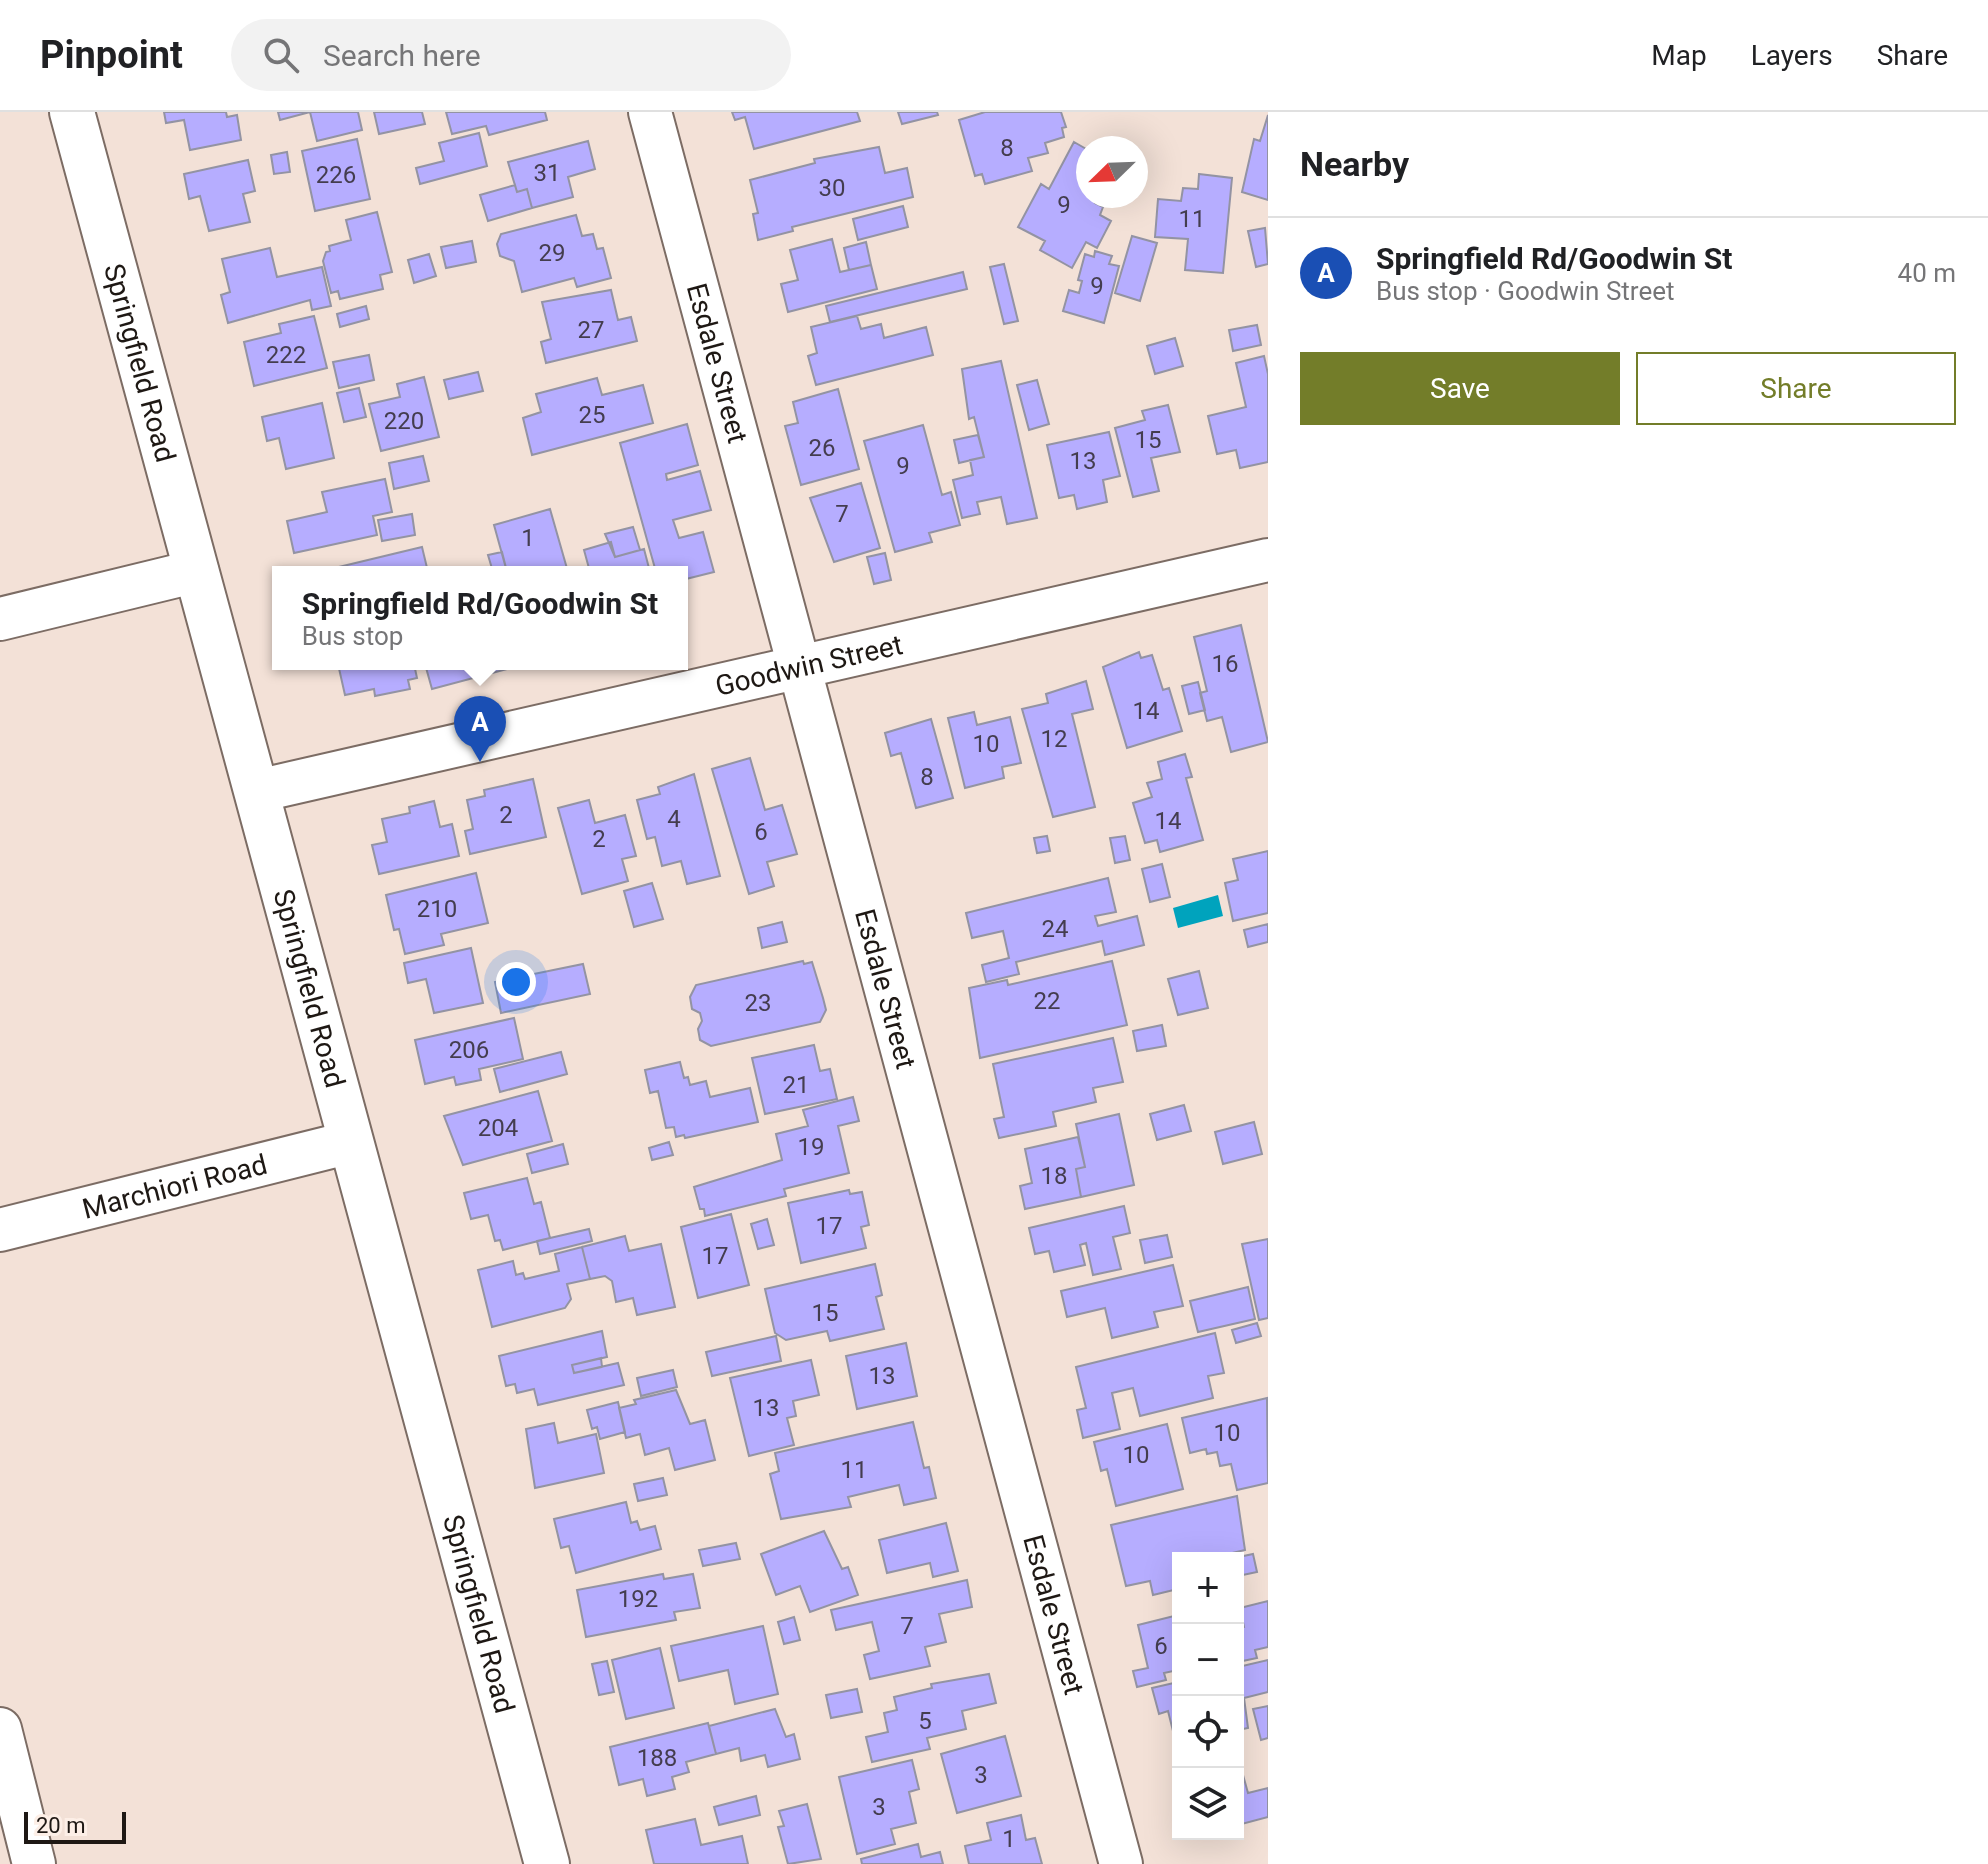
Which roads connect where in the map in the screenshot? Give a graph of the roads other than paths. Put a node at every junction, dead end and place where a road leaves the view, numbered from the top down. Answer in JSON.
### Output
{"nodes":[{"id":1,"x":72,"y":112,"type":"edge"},
{"id":2,"x":650,"y":112,"type":"edge"},
{"id":3,"x":1268,"y":560,"type":"edge"},
{"id":4,"x":197,"y":571,"type":"junction"},
{"id":5,"x":0,"y":619,"type":"edge"},
{"id":6,"x":799,"y":667,"type":"junction"},
{"id":7,"x":257,"y":791,"type":"junction"},
{"id":8,"x":351,"y":1142,"type":"junction"},
{"id":9,"x":0,"y":1230,"type":"edge"},
{"id":10,"x":0,"y":1729,"type":"edge"},
{"id":11,"x":34,"y":1864,"type":"edge"},
{"id":12,"x":547,"y":1864,"type":"edge"},
{"id":13,"x":1121,"y":1864,"type":"edge"}],
"edges":[{"from":1,"to":4,"type":"main road","name":"Springfield Road"},
{"from":2,"to":6,"type":"street","name":"Esdale Street"},
{"from":3,"to":6,"type":"street","name":"Goodwin Street"},
{"from":4,"to":5,"type":"street"},
{"from":4,"to":7,"type":"main road","name":"Springfield Road"},
{"from":6,"to":7,"type":"street","name":"Goodwin Street"},
{"from":6,"to":13,"type":"street","name":"Esdale Street"},
{"from":7,"to":8,"type":"main road","name":"Springfield Road"},
{"from":8,"to":9,"type":"street","name":"Marchiori Road"},
{"from":8,"to":12,"type":"main road","name":"Springfield Road"},
{"from":10,"to":11,"type":"street"}]}
